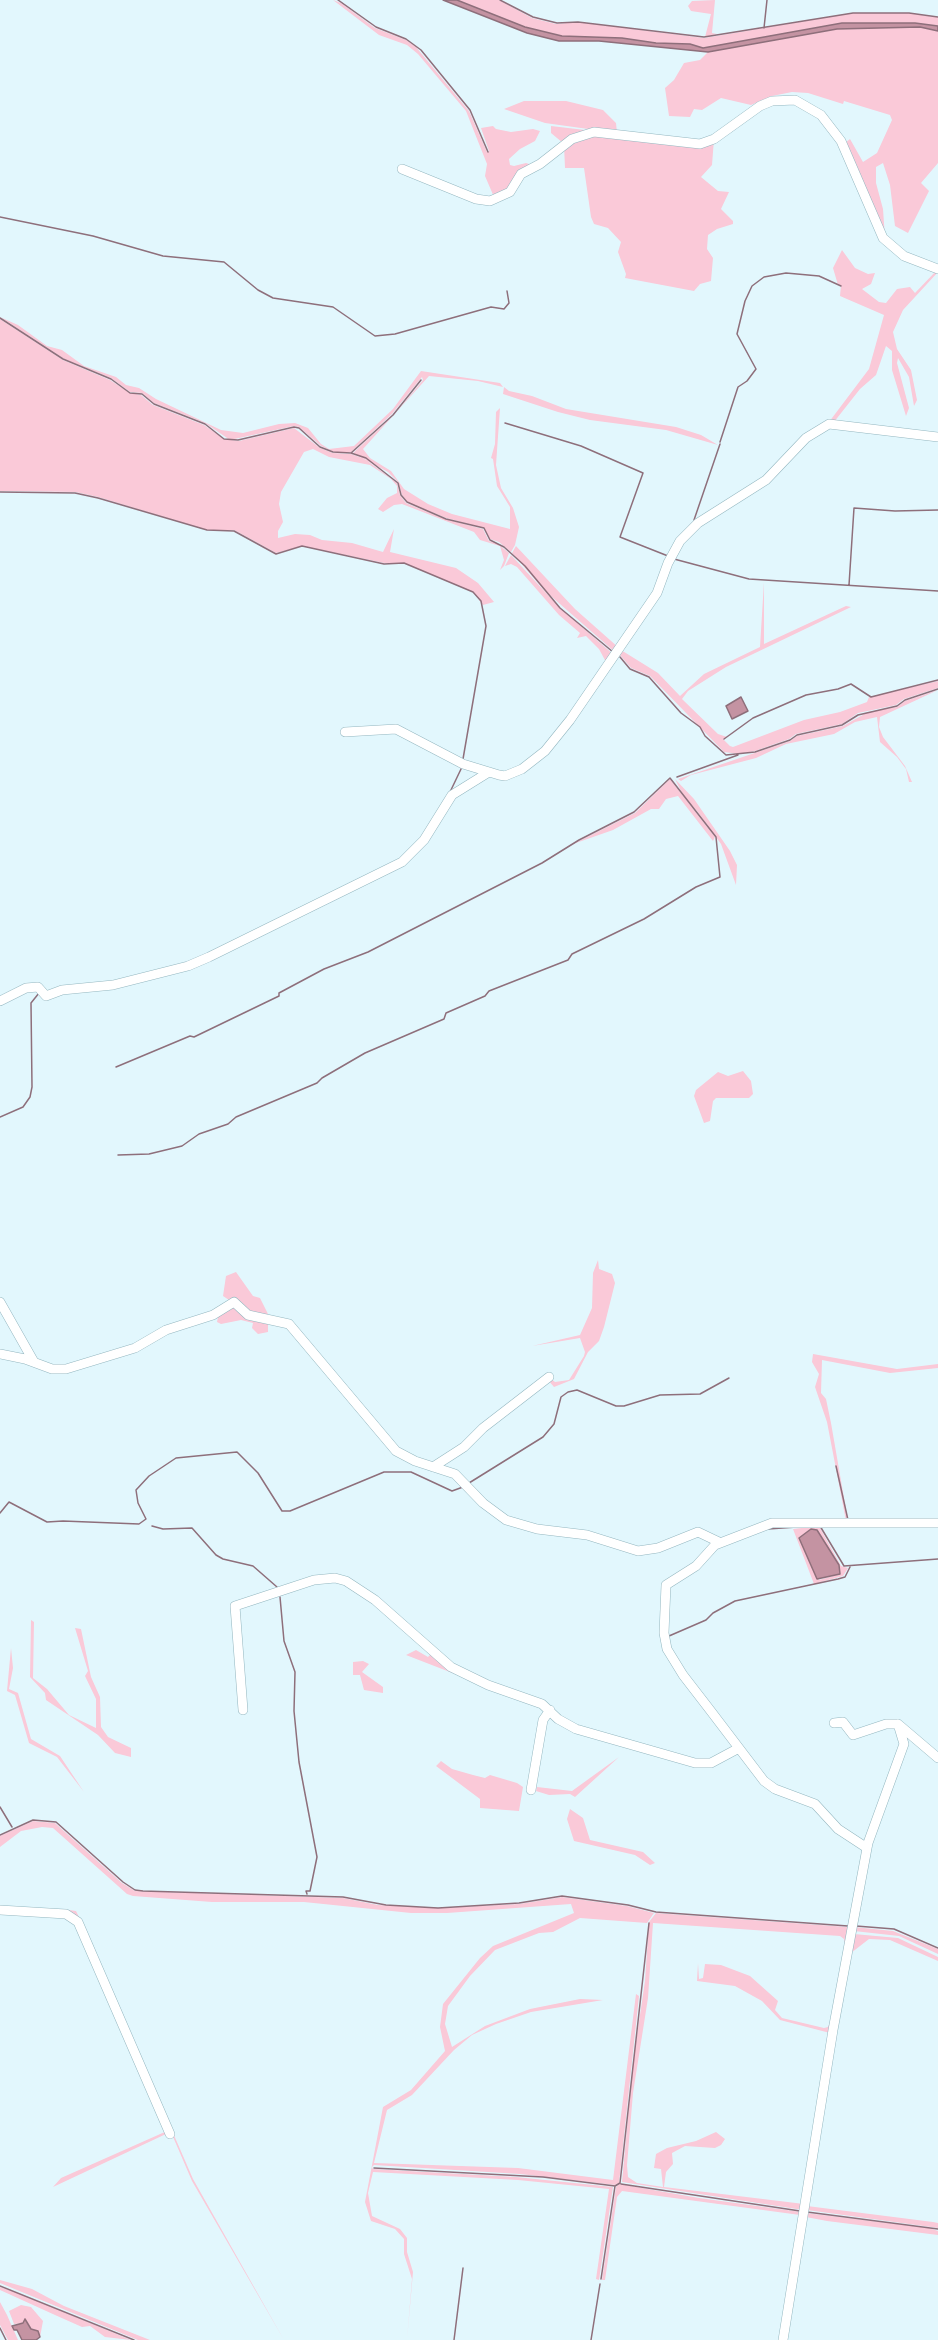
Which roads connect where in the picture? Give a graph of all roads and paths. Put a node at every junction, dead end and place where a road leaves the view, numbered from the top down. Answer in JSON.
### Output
{"nodes":[{"id":1,"x":402,"y":169,"type":"dead end"},
{"id":2,"x":938,"y":269,"type":"edge"},
{"id":3,"x":938,"y":437,"type":"edge"},
{"id":4,"x":345,"y":732,"type":"dead end"},
{"id":5,"x":489,"y":772,"type":"junction"},
{"id":6,"x":0,"y":1001,"type":"edge"},
{"id":7,"x":0,"y":1302,"type":"edge"},
{"id":8,"x":0,"y":1354,"type":"edge"},
{"id":9,"x":34,"y":1362,"type":"junction"},
{"id":10,"x":549,"y":1377,"type":"dead end"},
{"id":11,"x":433,"y":1467,"type":"junction"},
{"id":12,"x":938,"y":1523,"type":"edge"},
{"id":13,"x":719,"y":1542,"type":"junction"},
{"id":14,"x":243,"y":1710,"type":"dead end"},
{"id":15,"x":550,"y":1710,"type":"junction"},
{"id":16,"x":834,"y":1723,"type":"dead end"},
{"id":17,"x":898,"y":1724,"type":"junction"},
{"id":18,"x":921,"y":1742,"type":"junction"},
{"id":19,"x":904,"y":1744,"type":"junction"},
{"id":20,"x":739,"y":1748,"type":"junction"},
{"id":21,"x":938,"y":1758,"type":"edge"},
{"id":22,"x":531,"y":1790,"type":"dead end"},
{"id":23,"x":867,"y":1848,"type":"junction"},
{"id":24,"x":0,"y":1910,"type":"edge"},
{"id":25,"x":170,"y":2134,"type":"dead end"},
{"id":26,"x":783,"y":2340,"type":"edge"}],
"edges":[{"from":1,"to":2,"type":"street"},
{"from":3,"to":5,"type":"street"},
{"from":4,"to":5,"type":"street"},
{"from":5,"to":6,"type":"street"},
{"from":7,"to":9,"type":"street"},
{"from":8,"to":9,"type":"street"},
{"from":9,"to":11,"type":"street"},
{"from":10,"to":11,"type":"street"},
{"from":11,"to":13,"type":"street"},
{"from":12,"to":13,"type":"street"},
{"from":13,"to":20,"type":"street"},
{"from":14,"to":15,"type":"street"},
{"from":15,"to":20,"type":"street"},
{"from":15,"to":22,"type":"street"},
{"from":16,"to":17,"type":"street"},
{"from":17,"to":18,"type":"street"},
{"from":17,"to":19,"type":"street"},
{"from":18,"to":19,"type":"street"},
{"from":18,"to":21,"type":"street"},
{"from":19,"to":23,"type":"street"},
{"from":20,"to":23,"type":"street"},
{"from":23,"to":26,"type":"street"},
{"from":24,"to":25,"type":"street"}]}
